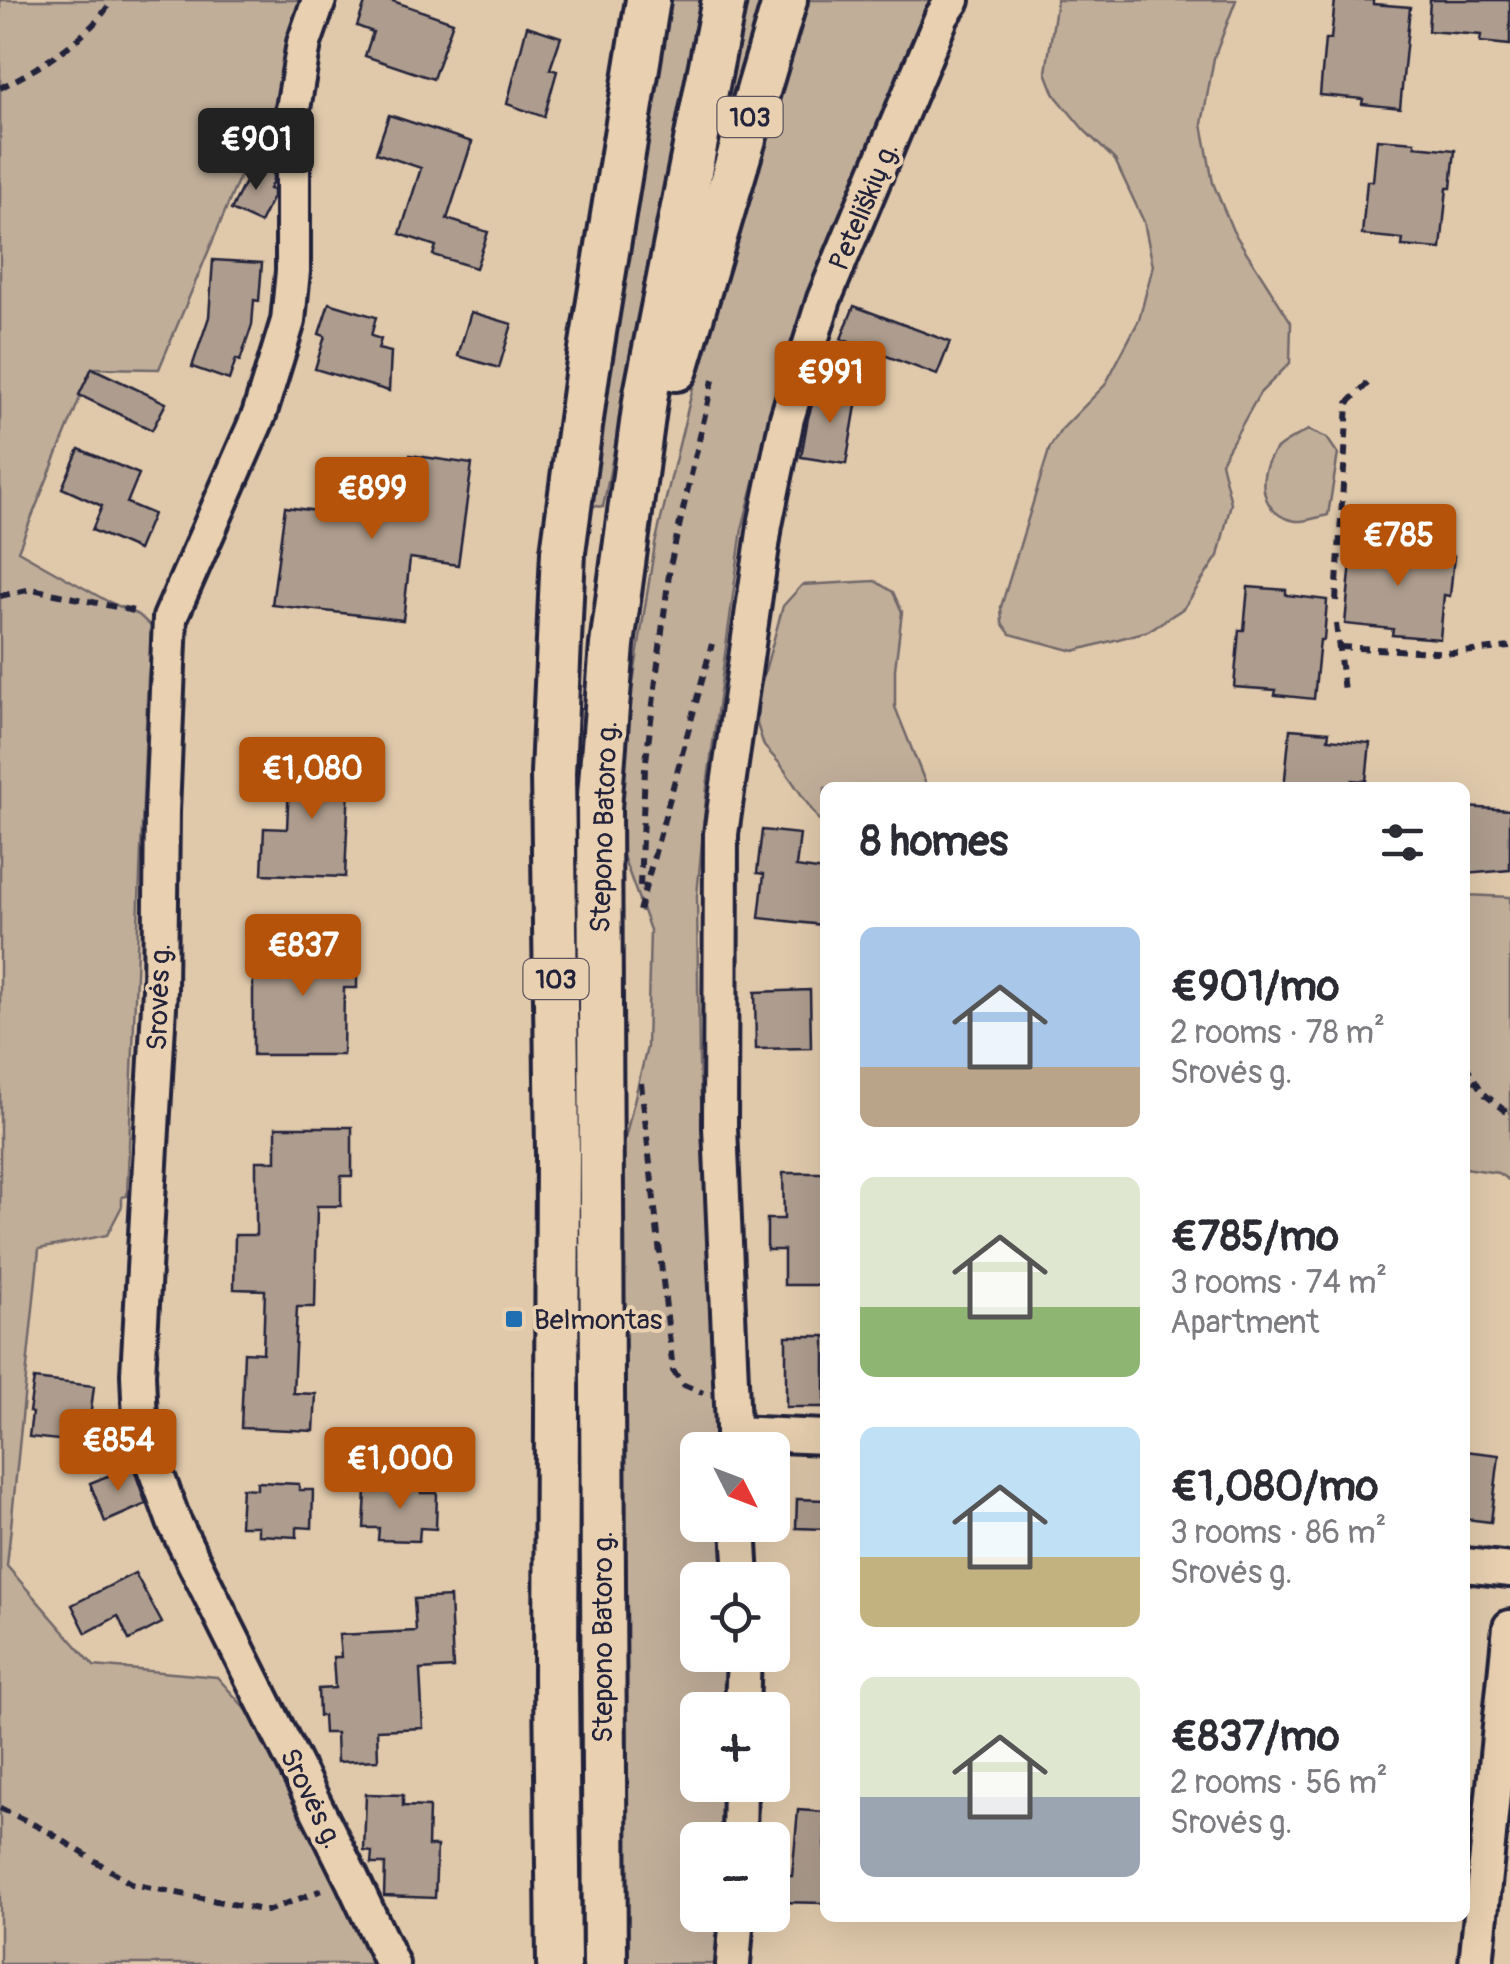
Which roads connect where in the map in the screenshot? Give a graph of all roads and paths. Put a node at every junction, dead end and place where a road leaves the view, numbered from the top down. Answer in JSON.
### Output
{"nodes":[{"id":1,"x":112,"y":0,"type":"edge"},
{"id":2,"x":319,"y":0,"type":"edge"},
{"id":3,"x":648,"y":0,"type":"edge"},
{"id":4,"x":724,"y":0,"type":"edge"},
{"id":5,"x":786,"y":0,"type":"edge"},
{"id":6,"x":953,"y":0,"type":"edge"},
{"id":7,"x":0,"y":88,"type":"edge"},
{"id":8,"x":714,"y":379,"type":"dead end"},
{"id":9,"x":1371,"y":380,"type":"dead end"},
{"id":10,"x":627,"y":540,"type":"junction"},
{"id":11,"x":0,"y":596,"type":"edge"},
{"id":12,"x":1336,"y":601,"type":"dead end"},
{"id":13,"x":154,"y":615,"type":"dead end"},
{"id":14,"x":1336,"y":624,"type":"dead end"},
{"id":15,"x":716,"y":633,"type":"dead end"},
{"id":16,"x":1340,"y":647,"type":"junction"},
{"id":17,"x":1510,"y":647,"type":"edge"},
{"id":18,"x":1344,"y":691,"type":"dead end"},
{"id":19,"x":639,"y":1066,"type":"dead end"},
{"id":20,"x":1470,"y":1072,"type":"edge"},
{"id":21,"x":1510,"y":1115,"type":"edge"},
{"id":22,"x":733,"y":1429,"type":"edge"},
{"id":23,"x":820,"y":1437,"type":"edge"},
{"id":24,"x":1470,"y":1566,"type":"edge"},
{"id":25,"x":1510,"y":1570,"type":"edge"},
{"id":26,"x":1510,"y":1627,"type":"edge"},
{"id":27,"x":0,"y":1808,"type":"edge"},
{"id":28,"x":352,"y":1879,"type":"junction"},
{"id":29,"x":736,"y":1932,"type":"edge"},
{"id":30,"x":392,"y":1964,"type":"edge"},
{"id":31,"x":559,"y":1964,"type":"edge"},
{"id":32,"x":605,"y":1964,"type":"edge"},
{"id":33,"x":733,"y":1964,"type":"edge"},
{"id":34,"x":1476,"y":1964,"type":"edge"}],
"edges":[{"from":1,"to":7,"type":"path"},
{"from":2,"to":28,"type":"street","name":"Srovės g."},
{"from":3,"to":31,"type":"main road","name":"Stepono Batoro g.","number":"103"},
{"from":4,"to":10,"type":"main road","name":"Stepono Batoro g."},
{"from":5,"to":10,"type":"main road","number":"103"},
{"from":6,"to":22,"type":"street","name":"Peteliškių g."},
{"from":8,"to":15,"type":"path"},
{"from":9,"to":12,"type":"path"},
{"from":10,"to":32,"type":"main road","name":"Stepono Batoro g.","number":"103"},
{"from":11,"to":13,"type":"path"},
{"from":14,"to":16,"type":"path"},
{"from":16,"to":17,"type":"path"},
{"from":16,"to":18,"type":"path"},
{"from":19,"to":22,"type":"path"},
{"from":20,"to":21,"type":"path"},
{"from":22,"to":23,"type":"street"},
{"from":24,"to":25,"type":"street"},
{"from":26,"to":34,"type":"street"},
{"from":27,"to":28,"type":"path"},
{"from":28,"to":30,"type":"street","name":"Srovės g."},
{"from":29,"to":33,"type":"street"}]}
